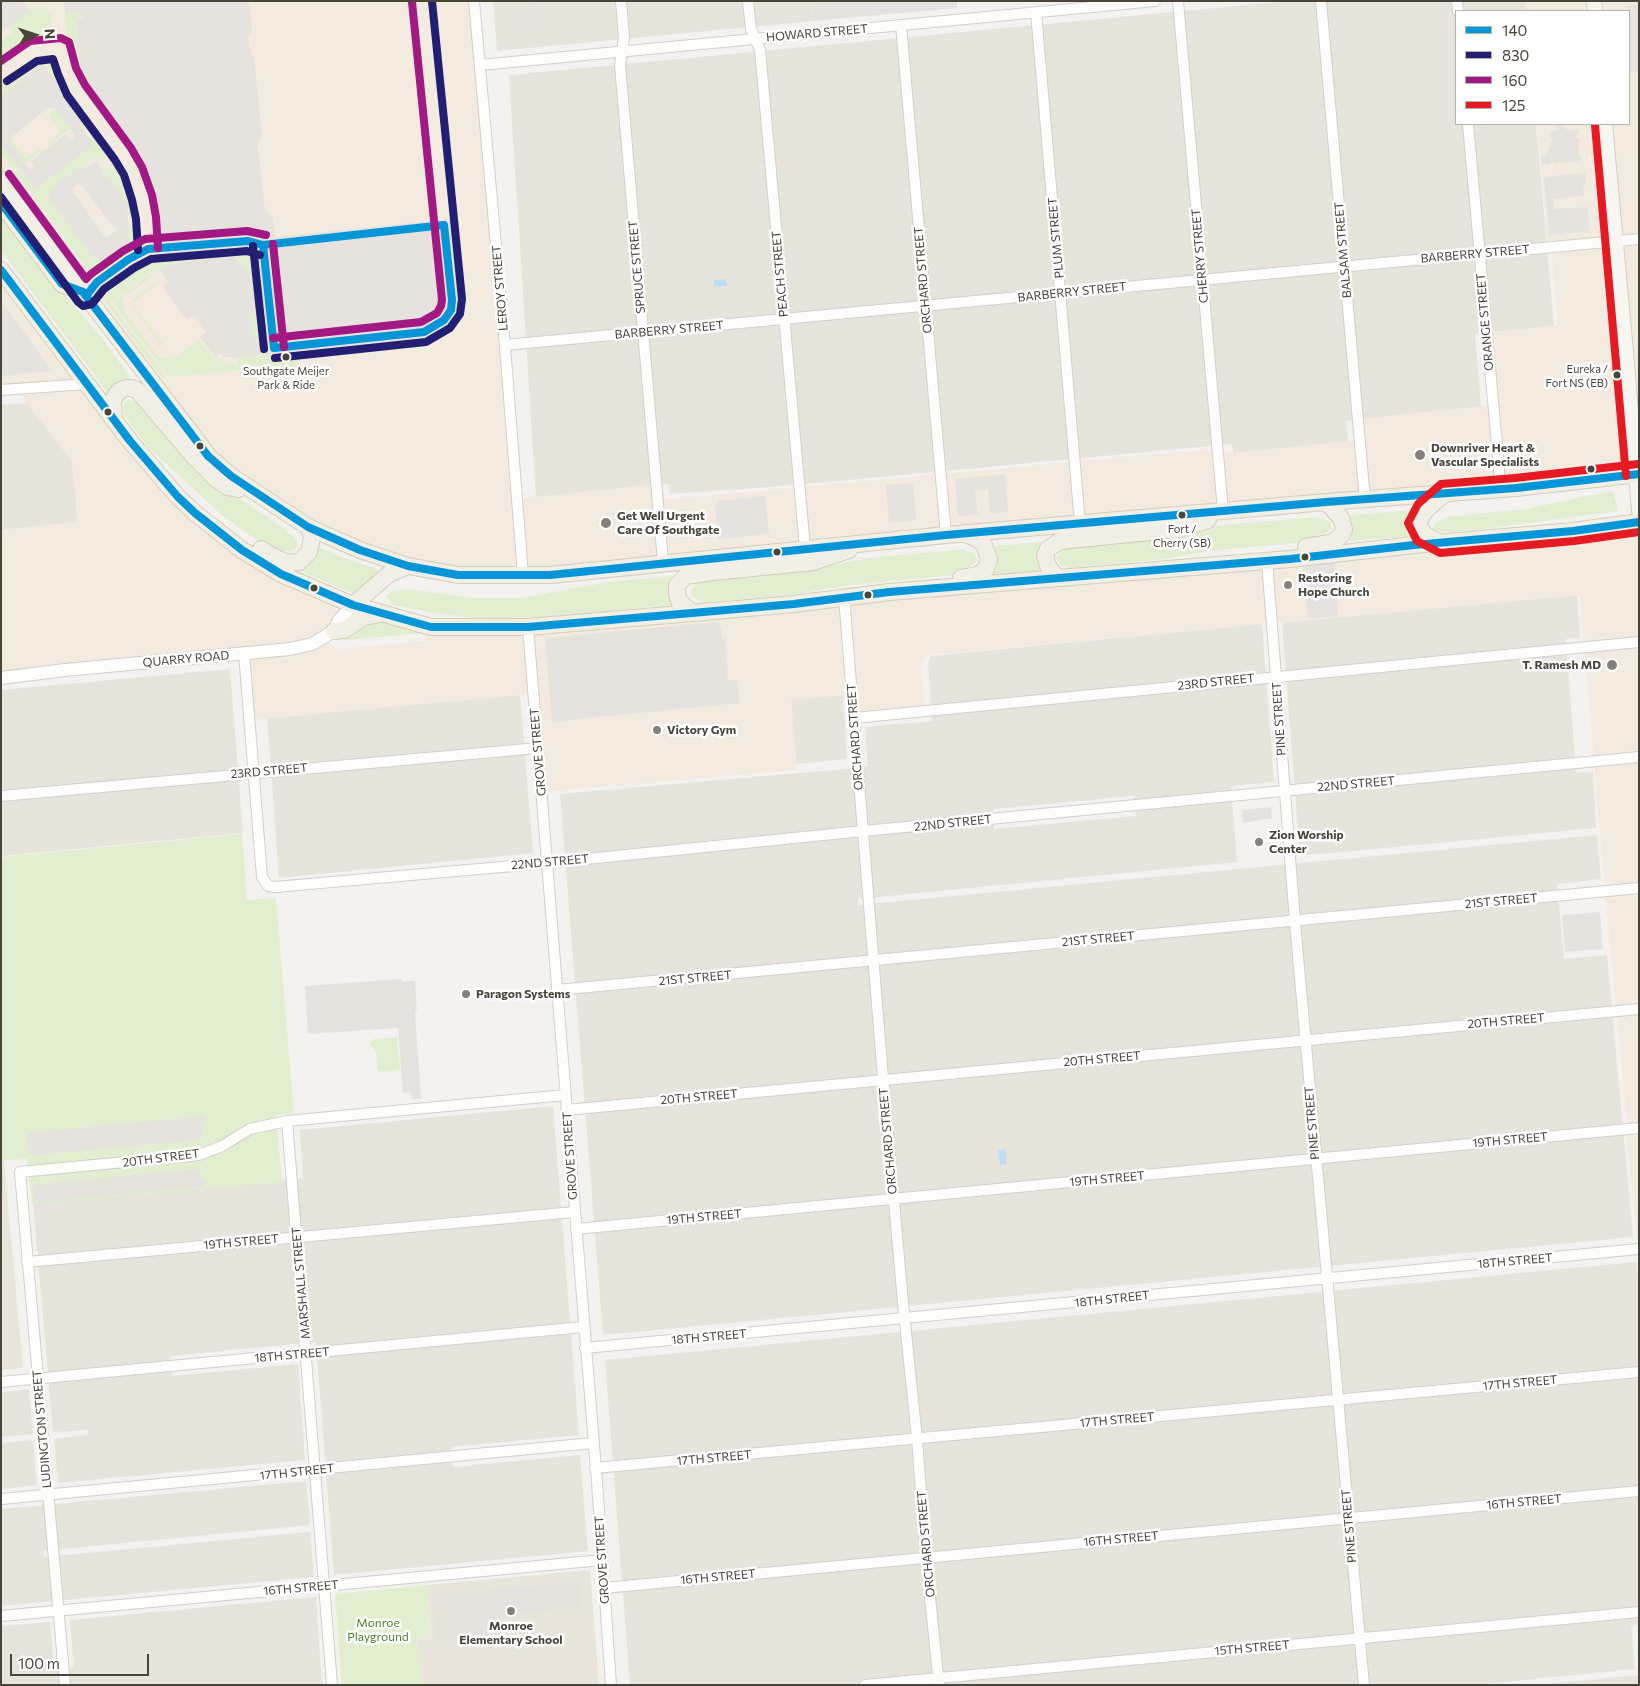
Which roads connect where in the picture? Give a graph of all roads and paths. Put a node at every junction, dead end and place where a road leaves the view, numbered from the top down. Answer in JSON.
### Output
{"nodes":[{"id":1,"x":474,"y":1,"type":"edge"},
{"id":2,"x":621,"y":1,"type":"edge"},
{"id":3,"x":748,"y":1,"type":"edge"},
{"id":4,"x":1155,"y":1,"type":"edge"},
{"id":5,"x":1178,"y":1,"type":"edge"},
{"id":6,"x":1320,"y":1,"type":"edge"},
{"id":7,"x":1036,"y":12,"type":"junction"},
{"id":8,"x":901,"y":25,"type":"junction"},
{"id":9,"x":756,"y":39,"type":"junction"},
{"id":10,"x":622,"y":51,"type":"junction"},
{"id":11,"x":480,"y":65,"type":"junction"},
{"id":12,"x":1468,"y":125,"type":"edge"},
{"id":13,"x":1605,"y":125,"type":"edge"},
{"id":14,"x":1,"y":180,"type":"edge"},
{"id":15,"x":1,"y":203,"type":"edge"},
{"id":16,"x":1639,"y":239,"type":"edge"},
{"id":17,"x":1616,"y":241,"type":"junction"},
{"id":18,"x":1479,"y":254,"type":"junction"},
{"id":19,"x":1344,"y":266,"type":"junction"},
{"id":20,"x":1,"y":270,"type":"edge"},
{"id":21,"x":1202,"y":279,"type":"junction"},
{"id":22,"x":83,"y":292,"type":"junction"},
{"id":23,"x":1061,"y":293,"type":"junction"},
{"id":24,"x":926,"y":307,"type":"junction"},
{"id":25,"x":784,"y":319,"type":"junction"},
{"id":26,"x":642,"y":332,"type":"junction"},
{"id":27,"x":505,"y":345,"type":"junction"},
{"id":28,"x":87,"y":384,"type":"junction"},
{"id":29,"x":1,"y":390,"type":"edge"},
{"id":30,"x":114,"y":420,"type":"junction"},
{"id":31,"x":154,"y":469,"type":"junction"},
{"id":32,"x":1637,"y":474,"type":"edge"},
{"id":33,"x":1499,"y":490,"type":"junction"},
{"id":34,"x":252,"y":492,"type":"junction"},
{"id":35,"x":1444,"y":494,"type":"junction"},
{"id":36,"x":1365,"y":500,"type":"junction"},
{"id":37,"x":1326,"y":502,"type":"junction"},
{"id":38,"x":1246,"y":509,"type":"junction"},
{"id":39,"x":1639,"y":510,"type":"edge"},
{"id":40,"x":1223,"y":511,"type":"junction"},
{"id":41,"x":1639,"y":522,"type":"edge"},
{"id":42,"x":1080,"y":524,"type":"junction"},
{"id":43,"x":308,"y":527,"type":"junction"},
{"id":44,"x":964,"y":533,"type":"junction"},
{"id":45,"x":946,"y":535,"type":"junction"},
{"id":46,"x":872,"y":542,"type":"junction"},
{"id":47,"x":1440,"y":543,"type":"junction"},
{"id":48,"x":805,"y":548,"type":"junction"},
{"id":49,"x":1267,"y":561,"type":"junction"},
{"id":50,"x":663,"y":562,"type":"junction"},
{"id":51,"x":408,"y":566,"type":"junction"},
{"id":52,"x":1166,"y":569,"type":"junction"},
{"id":53,"x":523,"y":575,"type":"junction"},
{"id":54,"x":1057,"y":578,"type":"junction"},
{"id":55,"x":844,"y":596,"type":"junction"},
{"id":56,"x":801,"y":603,"type":"junction"},
{"id":57,"x":353,"y":605,"type":"junction"},
{"id":58,"x":692,"y":613,"type":"junction"},
{"id":59,"x":385,"y":614,"type":"junction"},
{"id":60,"x":528,"y":627,"type":"junction"},
{"id":61,"x":334,"y":631,"type":"junction"},
{"id":62,"x":1639,"y":642,"type":"edge"},
{"id":63,"x":244,"y":653,"type":"junction"},
{"id":64,"x":1275,"y":677,"type":"junction"},
{"id":65,"x":1,"y":678,"type":"edge"},
{"id":66,"x":854,"y":718,"type":"junction"},
{"id":67,"x":538,"y":748,"type":"junction"},
{"id":68,"x":1639,"y":758,"type":"edge"},
{"id":69,"x":254,"y":772,"type":"junction"},
{"id":70,"x":1284,"y":791,"type":"junction"},
{"id":71,"x":1,"y":796,"type":"edge"},
{"id":72,"x":862,"y":831,"type":"junction"},
{"id":73,"x":547,"y":863,"type":"junction"},
{"id":74,"x":1639,"y":888,"type":"edge"},
{"id":75,"x":1295,"y":920,"type":"junction"},
{"id":76,"x":873,"y":961,"type":"junction"},
{"id":77,"x":557,"y":990,"type":"junction"},
{"id":78,"x":1639,"y":1009,"type":"edge"},
{"id":79,"x":1305,"y":1040,"type":"junction"},
{"id":80,"x":883,"y":1080,"type":"junction"},
{"id":81,"x":565,"y":1094,"type":"junction"},
{"id":82,"x":566,"y":1110,"type":"junction"},
{"id":83,"x":287,"y":1121,"type":"junction"},
{"id":84,"x":1639,"y":1128,"type":"edge"},
{"id":85,"x":1315,"y":1159,"type":"junction"},
{"id":86,"x":20,"y":1172,"type":"joint"},
{"id":87,"x":894,"y":1199,"type":"junction"},
{"id":88,"x":574,"y":1212,"type":"junction"},
{"id":89,"x":576,"y":1229,"type":"junction"},
{"id":90,"x":296,"y":1237,"type":"junction"},
{"id":91,"x":1639,"y":1249,"type":"edge"},
{"id":92,"x":27,"y":1262,"type":"junction"},
{"id":93,"x":1326,"y":1278,"type":"junction"},
{"id":94,"x":905,"y":1319,"type":"junction"},
{"id":95,"x":583,"y":1327,"type":"junction"},
{"id":96,"x":585,"y":1348,"type":"junction"},
{"id":97,"x":306,"y":1354,"type":"junction"},
{"id":98,"x":1639,"y":1372,"type":"edge"},
{"id":99,"x":37,"y":1378,"type":"junction"},
{"id":100,"x":1,"y":1382,"type":"edge"},
{"id":101,"x":1338,"y":1399,"type":"junction"},
{"id":102,"x":917,"y":1439,"type":"junction"},
{"id":103,"x":593,"y":1443,"type":"junction"},
{"id":104,"x":595,"y":1468,"type":"junction"},
{"id":105,"x":316,"y":1470,"type":"junction"},
{"id":106,"x":1639,"y":1491,"type":"edge"},
{"id":107,"x":48,"y":1494,"type":"junction"},
{"id":108,"x":1,"y":1499,"type":"edge"},
{"id":109,"x":1349,"y":1518,"type":"junction"},
{"id":110,"x":926,"y":1558,"type":"junction"},
{"id":111,"x":602,"y":1560,"type":"junction"},
{"id":112,"x":324,"y":1586,"type":"junction"},
{"id":113,"x":604,"y":1588,"type":"junction"},
{"id":114,"x":58,"y":1611,"type":"junction"},
{"id":115,"x":1639,"y":1612,"type":"edge"},
{"id":116,"x":1,"y":1616,"type":"edge"},
{"id":117,"x":1360,"y":1638,"type":"junction"},
{"id":118,"x":939,"y":1681,"type":"edge"},
{"id":119,"x":65,"y":1685,"type":"edge"},
{"id":120,"x":332,"y":1685,"type":"edge"},
{"id":121,"x":611,"y":1685,"type":"edge"},
{"id":122,"x":864,"y":1685,"type":"edge"},
{"id":123,"x":1364,"y":1685,"type":"edge"}],
"edges":[{"from":1,"to":11,"type":"street","name":"LEROY STREET"},
{"from":2,"to":10,"type":"street","name":"SPRUCE STREET"},
{"from":3,"to":9,"type":"street","name":"PEACH STREET"},
{"from":4,"to":7,"type":"street","name":"HOWARD STREET"},
{"from":5,"to":21,"type":"street","name":"CHERRY STREET"},
{"from":6,"to":19,"type":"street","name":"BALSAM STREET"},
{"from":7,"to":8,"type":"street","name":"HOWARD STREET"},
{"from":7,"to":23,"type":"street","name":"PLUM STREET"},
{"from":8,"to":9,"type":"street","name":"HOWARD STREET"},
{"from":8,"to":24,"type":"street","name":"ORCHARD STREET"},
{"from":9,"to":10,"type":"street","name":"HOWARD STREET"},
{"from":9,"to":25,"type":"street","name":"PEACH STREET"},
{"from":10,"to":11,"type":"street","name":"HOWARD STREET"},
{"from":10,"to":26,"type":"street","name":"SPRUCE STREET"},
{"from":11,"to":27,"type":"street","name":"LEROY STREET"},
{"from":12,"to":18,"type":"street","name":"ORANGE STREET"},
{"from":13,"to":17,"type":"main road"},
{"from":14,"to":22,"type":"main road"},
{"from":15,"to":22,"type":"main road"},
{"from":16,"to":17,"type":"street","name":"BARBERRY STREET"},
{"from":17,"to":18,"type":"street","name":"BARBERRY STREET"},
{"from":17,"to":32,"type":"main road"},
{"from":18,"to":19,"type":"street","name":"BARBERRY STREET"},
{"from":18,"to":33,"type":"street","name":"ORANGE STREET"},
{"from":19,"to":21,"type":"street","name":"BARBERRY STREET"},
{"from":19,"to":36,"type":"street","name":"BALSAM STREET"},
{"from":20,"to":28,"type":"main road"},
{"from":21,"to":23,"type":"street","name":"BARBERRY STREET"},
{"from":21,"to":40,"type":"street","name":"CHERRY STREET"},
{"from":22,"to":34,"type":"main road"},
{"from":23,"to":24,"type":"street","name":"BARBERRY STREET"},
{"from":23,"to":42,"type":"street","name":"PLUM STREET"},
{"from":24,"to":25,"type":"street","name":"BARBERRY STREET"},
{"from":24,"to":45,"type":"street","name":"ORCHARD STREET"},
{"from":25,"to":26,"type":"street","name":"BARBERRY STREET"},
{"from":25,"to":48,"type":"street","name":"PEACH STREET"},
{"from":26,"to":27,"type":"street","name":"BARBERRY STREET"},
{"from":26,"to":50,"type":"street","name":"SPRUCE STREET"},
{"from":27,"to":53,"type":"street","name":"LEROY STREET"},
{"from":28,"to":29,"type":"street"},
{"from":28,"to":30,"type":"main road"},
{"from":30,"to":31,"type":"main road"},
{"from":30,"to":34,"type":"main road"},
{"from":31,"to":43,"type":"main road"},
{"from":31,"to":57,"type":"main road"},
{"from":32,"to":33,"type":"main road"},
{"from":32,"to":39,"type":"main road"},
{"from":33,"to":35,"type":"main road"},
{"from":34,"to":43,"type":"main road"},
{"from":35,"to":36,"type":"main road"},
{"from":35,"to":47,"type":"main road"},
{"from":36,"to":37,"type":"main road"},
{"from":37,"to":38,"type":"main road"},
{"from":37,"to":52,"type":"main road"},
{"from":38,"to":40,"type":"main road"},
{"from":38,"to":54,"type":"main road"},
{"from":40,"to":42,"type":"main road"},
{"from":41,"to":47,"type":"main road"},
{"from":42,"to":44,"type":"main road"},
{"from":43,"to":51,"type":"main road"},
{"from":44,"to":45,"type":"main road"},
{"from":44,"to":56,"type":"main road"},
{"from":45,"to":46,"type":"main road"},
{"from":46,"to":48,"type":"main road"},
{"from":46,"to":58,"type":"main road"},
{"from":47,"to":49,"type":"main road"},
{"from":48,"to":50,"type":"main road"},
{"from":49,"to":52,"type":"main road"},
{"from":49,"to":64,"type":"street","name":"PINE STREET"},
{"from":50,"to":53,"type":"main road"},
{"from":51,"to":53,"type":"main road"},
{"from":51,"to":57,"type":"main road"},
{"from":52,"to":54,"type":"main road"},
{"from":54,"to":55,"type":"main road"},
{"from":55,"to":56,"type":"main road"},
{"from":55,"to":66,"type":"street","name":"ORCHARD STREET"},
{"from":56,"to":58,"type":"main road"},
{"from":57,"to":59,"type":"main road"},
{"from":57,"to":61,"type":"street","name":"QUARRY ROAD"},
{"from":58,"to":60,"type":"main road"},
{"from":59,"to":60,"type":"main road"},
{"from":59,"to":61,"type":"main road"},
{"from":60,"to":67,"type":"street","name":"GROVE STREET"},
{"from":61,"to":63,"type":"street","name":"QUARRY ROAD"},
{"from":62,"to":64,"type":"street","name":"23RD STREET"},
{"from":63,"to":65,"type":"street","name":"QUARRY ROAD"},
{"from":63,"to":69,"type":"street"},
{"from":64,"to":66,"type":"street","name":"23RD STREET"},
{"from":64,"to":70,"type":"street","name":"PINE STREET"},
{"from":66,"to":72,"type":"street","name":"ORCHARD STREET"},
{"from":67,"to":69,"type":"street","name":"23RD STREET"},
{"from":67,"to":73,"type":"street","name":"GROVE STREET"},
{"from":68,"to":70,"type":"street","name":"22ND STREET"},
{"from":69,"to":71,"type":"street","name":"23RD STREET"},
{"from":69,"to":73,"type":"street","name":"22ND STREET"},
{"from":70,"to":72,"type":"street","name":"22ND STREET"},
{"from":70,"to":75,"type":"street","name":"PINE STREET"},
{"from":72,"to":73,"type":"street","name":"22ND STREET"},
{"from":72,"to":76,"type":"street","name":"ORCHARD STREET"},
{"from":73,"to":77,"type":"street","name":"GROVE STREET"},
{"from":74,"to":75,"type":"street","name":"21ST STREET"},
{"from":75,"to":76,"type":"street","name":"21ST STREET"},
{"from":75,"to":79,"type":"street","name":"PINE STREET"},
{"from":76,"to":77,"type":"street","name":"21ST STREET"},
{"from":76,"to":80,"type":"street","name":"ORCHARD STREET"},
{"from":77,"to":81,"type":"street","name":"GROVE STREET"},
{"from":78,"to":79,"type":"street","name":"20TH STREET"},
{"from":79,"to":80,"type":"street","name":"20TH STREET"},
{"from":79,"to":85,"type":"street","name":"PINE STREET"},
{"from":80,"to":82,"type":"street","name":"20TH STREET"},
{"from":80,"to":87,"type":"street","name":"ORCHARD STREET"},
{"from":81,"to":82,"type":"street","name":"GROVE STREET"},
{"from":81,"to":83,"type":"street","name":"20TH STREET"},
{"from":82,"to":88,"type":"street","name":"GROVE STREET"},
{"from":83,"to":86,"type":"street","name":"20TH STREET"},
{"from":83,"to":90,"type":"street","name":"MARSHALL STREET"},
{"from":84,"to":85,"type":"street","name":"19TH STREET"},
{"from":85,"to":87,"type":"street","name":"19TH STREET"},
{"from":85,"to":93,"type":"street","name":"PINE STREET"},
{"from":86,"to":92,"type":"street","name":"LUDINGTON STREET"},
{"from":87,"to":89,"type":"street","name":"19TH STREET"},
{"from":87,"to":94,"type":"street","name":"ORCHARD STREET"},
{"from":88,"to":89,"type":"street","name":"GROVE STREET"},
{"from":88,"to":90,"type":"street","name":"19TH STREET"},
{"from":89,"to":95,"type":"street","name":"GROVE STREET"},
{"from":90,"to":92,"type":"street","name":"19TH STREET"},
{"from":90,"to":97,"type":"street","name":"MARSHALL STREET"},
{"from":91,"to":93,"type":"street","name":"18TH STREET"},
{"from":92,"to":99,"type":"street","name":"LUDINGTON STREET"},
{"from":93,"to":94,"type":"street","name":"18TH STREET"},
{"from":93,"to":101,"type":"street","name":"PINE STREET"},
{"from":94,"to":96,"type":"street","name":"18TH STREET"},
{"from":94,"to":102,"type":"street","name":"ORCHARD STREET"},
{"from":95,"to":96,"type":"street","name":"GROVE STREET"},
{"from":95,"to":97,"type":"street","name":"18TH STREET"},
{"from":96,"to":103,"type":"street","name":"GROVE STREET"},
{"from":97,"to":99,"type":"street","name":"18TH STREET"},
{"from":97,"to":105,"type":"street","name":"MARSHALL STREET"},
{"from":98,"to":101,"type":"street","name":"17TH STREET"},
{"from":99,"to":100,"type":"street","name":"18TH STREET"},
{"from":99,"to":107,"type":"street","name":"LUDINGTON STREET"},
{"from":101,"to":102,"type":"street","name":"17TH STREET"},
{"from":101,"to":109,"type":"street","name":"PINE STREET"},
{"from":102,"to":104,"type":"street","name":"17TH STREET"},
{"from":102,"to":110,"type":"street","name":"ORCHARD STREET"},
{"from":103,"to":104,"type":"street","name":"GROVE STREET"},
{"from":103,"to":105,"type":"street","name":"17TH STREET"},
{"from":104,"to":111,"type":"street","name":"GROVE STREET"},
{"from":105,"to":107,"type":"street","name":"17TH STREET"},
{"from":105,"to":112,"type":"street","name":"MARSHALL STREET"},
{"from":106,"to":109,"type":"street","name":"16TH STREET"},
{"from":107,"to":108,"type":"street","name":"17TH STREET"},
{"from":107,"to":114,"type":"street","name":"LUDINGTON STREET"},
{"from":109,"to":110,"type":"street","name":"16TH STREET"},
{"from":109,"to":117,"type":"street","name":"PINE STREET"},
{"from":110,"to":113,"type":"street","name":"16TH STREET"},
{"from":110,"to":118,"type":"street","name":"ORCHARD STREET"},
{"from":111,"to":112,"type":"street","name":"16TH STREET"},
{"from":111,"to":113,"type":"street","name":"GROVE STREET"},
{"from":112,"to":114,"type":"street","name":"16TH STREET"},
{"from":112,"to":120,"type":"street","name":"MARSHALL STREET"},
{"from":113,"to":121,"type":"street","name":"GROVE STREET"},
{"from":114,"to":116,"type":"street","name":"16TH STREET"},
{"from":114,"to":119,"type":"street","name":"LUDINGTON STREET"},
{"from":115,"to":117,"type":"street","name":"15TH STREET"},
{"from":117,"to":118,"type":"street","name":"15TH STREET"},
{"from":117,"to":123,"type":"street","name":"PINE STREET"},
{"from":118,"to":122,"type":"street","name":"15TH STREET"}]}
